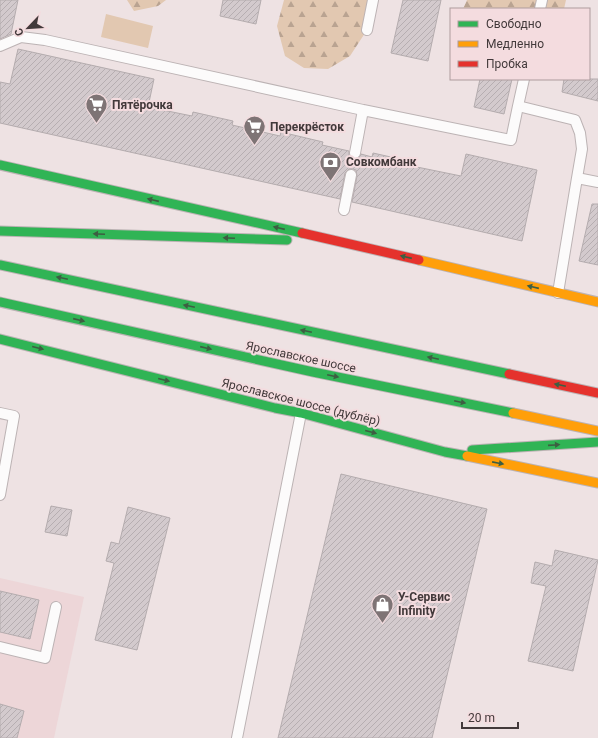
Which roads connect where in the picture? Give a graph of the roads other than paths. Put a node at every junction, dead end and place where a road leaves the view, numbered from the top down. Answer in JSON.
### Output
{"nodes":[{"id":1,"x":374,"y":0,"type":"edge"},
{"id":2,"x":367,"y":30,"type":"dead end"},
{"id":3,"x":0,"y":46,"type":"edge"},
{"id":4,"x":524,"y":80,"type":"edge"},
{"id":5,"x":518,"y":106,"type":"junction"},
{"id":6,"x":363,"y":110,"type":"junction"},
{"id":7,"x":355,"y":153,"type":"dead end"},
{"id":8,"x":0,"y":165,"type":"edge"},
{"id":9,"x":351,"y":175,"type":"dead end"},
{"id":10,"x":577,"y":178,"type":"junction"},
{"id":11,"x":598,"y":182,"type":"edge"},
{"id":12,"x":344,"y":210,"type":"dead end"},
{"id":13,"x":0,"y":231,"type":"edge"},
{"id":14,"x":338,"y":241,"type":"junction"},
{"id":15,"x":0,"y":264,"type":"edge"},
{"id":16,"x":558,"y":293,"type":"junction"},
{"id":17,"x":0,"y":302,"type":"edge"},
{"id":18,"x":598,"y":302,"type":"edge"},
{"id":19,"x":0,"y":339,"type":"edge"},
{"id":20,"x":598,"y":393,"type":"edge"},
{"id":21,"x":0,"y":413,"type":"edge"},
{"id":22,"x":301,"y":413,"type":"junction"},
{"id":23,"x":598,"y":431,"type":"edge"},
{"id":24,"x":598,"y":442,"type":"edge"},
{"id":25,"x":445,"y":452,"type":"junction"},
{"id":26,"x":598,"y":483,"type":"edge"},
{"id":27,"x":0,"y":495,"type":"edge"},
{"id":28,"x":56,"y":607,"type":"dead end"},
{"id":29,"x":0,"y":647,"type":"edge"},
{"id":30,"x":237,"y":738,"type":"edge"}],
"edges":[{"from":1,"to":2,"type":"lane"},
{"from":3,"to":6,"type":"lane"},
{"from":4,"to":5,"type":"lane"},
{"from":5,"to":6,"type":"lane"},
{"from":5,"to":10,"type":"lane"},
{"from":6,"to":7,"type":"lane"},
{"from":14,"to":8,"type":"street","one_way":true},
{"from":9,"to":12,"type":"lane"},
{"from":10,"to":11,"type":"lane"},
{"from":10,"to":16,"type":"lane"},
{"from":14,"to":13,"type":"street","one_way":true},
{"from":16,"to":14,"type":"street","one_way":true},
{"from":20,"to":15,"type":"street","one_way":true},
{"from":16,"to":18,"type":"street"},
{"from":17,"to":23,"type":"street","name":"Ярославское шоссе","one_way":true},
{"from":19,"to":22,"type":"street","name":"Ярославское шоссе (дублёр)","one_way":true},
{"from":21,"to":27,"type":"lane"},
{"from":22,"to":25,"type":"street","name":"Ярославское шоссе (дублёр)","one_way":true},
{"from":22,"to":30,"type":"lane"},
{"from":25,"to":24,"type":"street","one_way":true},
{"from":25,"to":26,"type":"street","name":"Ярославское шоссе (дублёр)","one_way":true},
{"from":28,"to":29,"type":"lane"}]}
